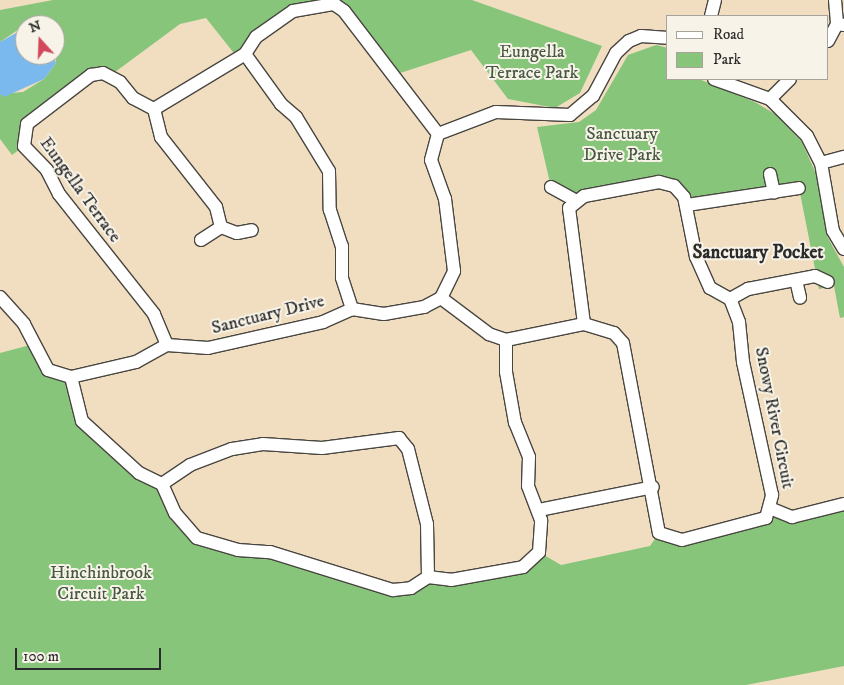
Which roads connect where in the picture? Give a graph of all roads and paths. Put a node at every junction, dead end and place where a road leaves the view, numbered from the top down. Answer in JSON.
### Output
{"nodes":[{"id":1,"x":715,"y":0,"type":"edge"},
{"id":2,"x":835,"y":0,"type":"edge"},
{"id":3,"x":711,"y":15,"type":"edge"},
{"id":4,"x":840,"y":25,"type":"edge"},
{"id":5,"x":666,"y":38,"type":"edge"},
{"id":6,"x":829,"y":40,"type":"edge"},
{"id":7,"x":245,"y":54,"type":"junction"},
{"id":8,"x":717,"y":80,"type":"edge"},
{"id":9,"x":789,"y":80,"type":"edge"},
{"id":10,"x":770,"y":99,"type":"junction"},
{"id":11,"x":154,"y":109,"type":"junction"},
{"id":12,"x":438,"y":134,"type":"junction"},
{"id":13,"x":844,"y":157,"type":"edge"},
{"id":14,"x":821,"y":163,"type":"junction"},
{"id":15,"x":770,"y":174,"type":"dead end"},
{"id":16,"x":551,"y":187,"type":"dead end"},
{"id":17,"x":799,"y":188,"type":"dead end"},
{"id":18,"x":774,"y":192,"type":"junction"},
{"id":19,"x":574,"y":200,"type":"junction"},
{"id":20,"x":687,"y":205,"type":"junction"},
{"id":21,"x":221,"y":227,"type":"junction"},
{"id":22,"x":252,"y":230,"type":"dead end"},
{"id":23,"x":202,"y":240,"type":"dead end"},
{"id":24,"x":844,"y":249,"type":"edge"},
{"id":25,"x":796,"y":280,"type":"junction"},
{"id":26,"x":828,"y":282,"type":"dead end"},
{"id":27,"x":0,"y":297,"type":"edge"},
{"id":28,"x":441,"y":298,"type":"junction"},
{"id":29,"x":800,"y":298,"type":"dead end"},
{"id":30,"x":730,"y":299,"type":"junction"},
{"id":31,"x":352,"y":309,"type":"junction"},
{"id":32,"x":584,"y":324,"type":"junction"},
{"id":33,"x":506,"y":340,"type":"junction"},
{"id":34,"x":167,"y":345,"type":"junction"},
{"id":35,"x":71,"y":376,"type":"junction"},
{"id":36,"x":162,"y":484,"type":"junction"},
{"id":37,"x":653,"y":488,"type":"junction"},
{"id":38,"x":844,"y":504,"type":"edge"},
{"id":39,"x":772,"y":508,"type":"junction"},
{"id":40,"x":539,"y":510,"type":"junction"},
{"id":41,"x":428,"y":577,"type":"junction"}],
"edges":[{"from":1,"to":3,"type":"street"},
{"from":2,"to":4,"type":"street"},
{"from":4,"to":6,"type":"street"},
{"from":5,"to":12,"type":"street"},
{"from":7,"to":11,"type":"street"},
{"from":7,"to":12,"type":"street"},
{"from":7,"to":31,"type":"street"},
{"from":8,"to":10,"type":"street"},
{"from":9,"to":10,"type":"street"},
{"from":10,"to":14,"type":"street"},
{"from":11,"to":21,"type":"street"},
{"from":11,"to":34,"type":"street","name":"Eungella Terrace"},
{"from":12,"to":28,"type":"street"},
{"from":13,"to":14,"type":"street"},
{"from":14,"to":24,"type":"street"},
{"from":15,"to":18,"type":"street"},
{"from":16,"to":19,"type":"street"},
{"from":17,"to":18,"type":"street"},
{"from":18,"to":20,"type":"street"},
{"from":19,"to":20,"type":"street"},
{"from":19,"to":32,"type":"street"},
{"from":20,"to":30,"type":"street"},
{"from":21,"to":22,"type":"street"},
{"from":21,"to":23,"type":"street"},
{"from":25,"to":26,"type":"street"},
{"from":25,"to":29,"type":"street"},
{"from":25,"to":30,"type":"street"},
{"from":27,"to":35,"type":"street"},
{"from":28,"to":31,"type":"street","name":"Sanctuary Drive"},
{"from":28,"to":33,"type":"street"},
{"from":30,"to":39,"type":"street","name":"Snowy River Circuit"},
{"from":31,"to":34,"type":"street","name":"Sanctuary Drive"},
{"from":32,"to":33,"type":"street","name":"Snowy River Circuit"},
{"from":32,"to":37,"type":"street","name":"Snowy River Circuit"},
{"from":33,"to":40,"type":"street"},
{"from":34,"to":35,"type":"street"},
{"from":35,"to":36,"type":"street"},
{"from":36,"to":41,"type":"street"},
{"from":36,"to":41,"type":"street"},
{"from":37,"to":39,"type":"street","name":"Snowy River Circuit"},
{"from":37,"to":40,"type":"street"},
{"from":38,"to":39,"type":"street"},
{"from":40,"to":41,"type":"street"}]}
